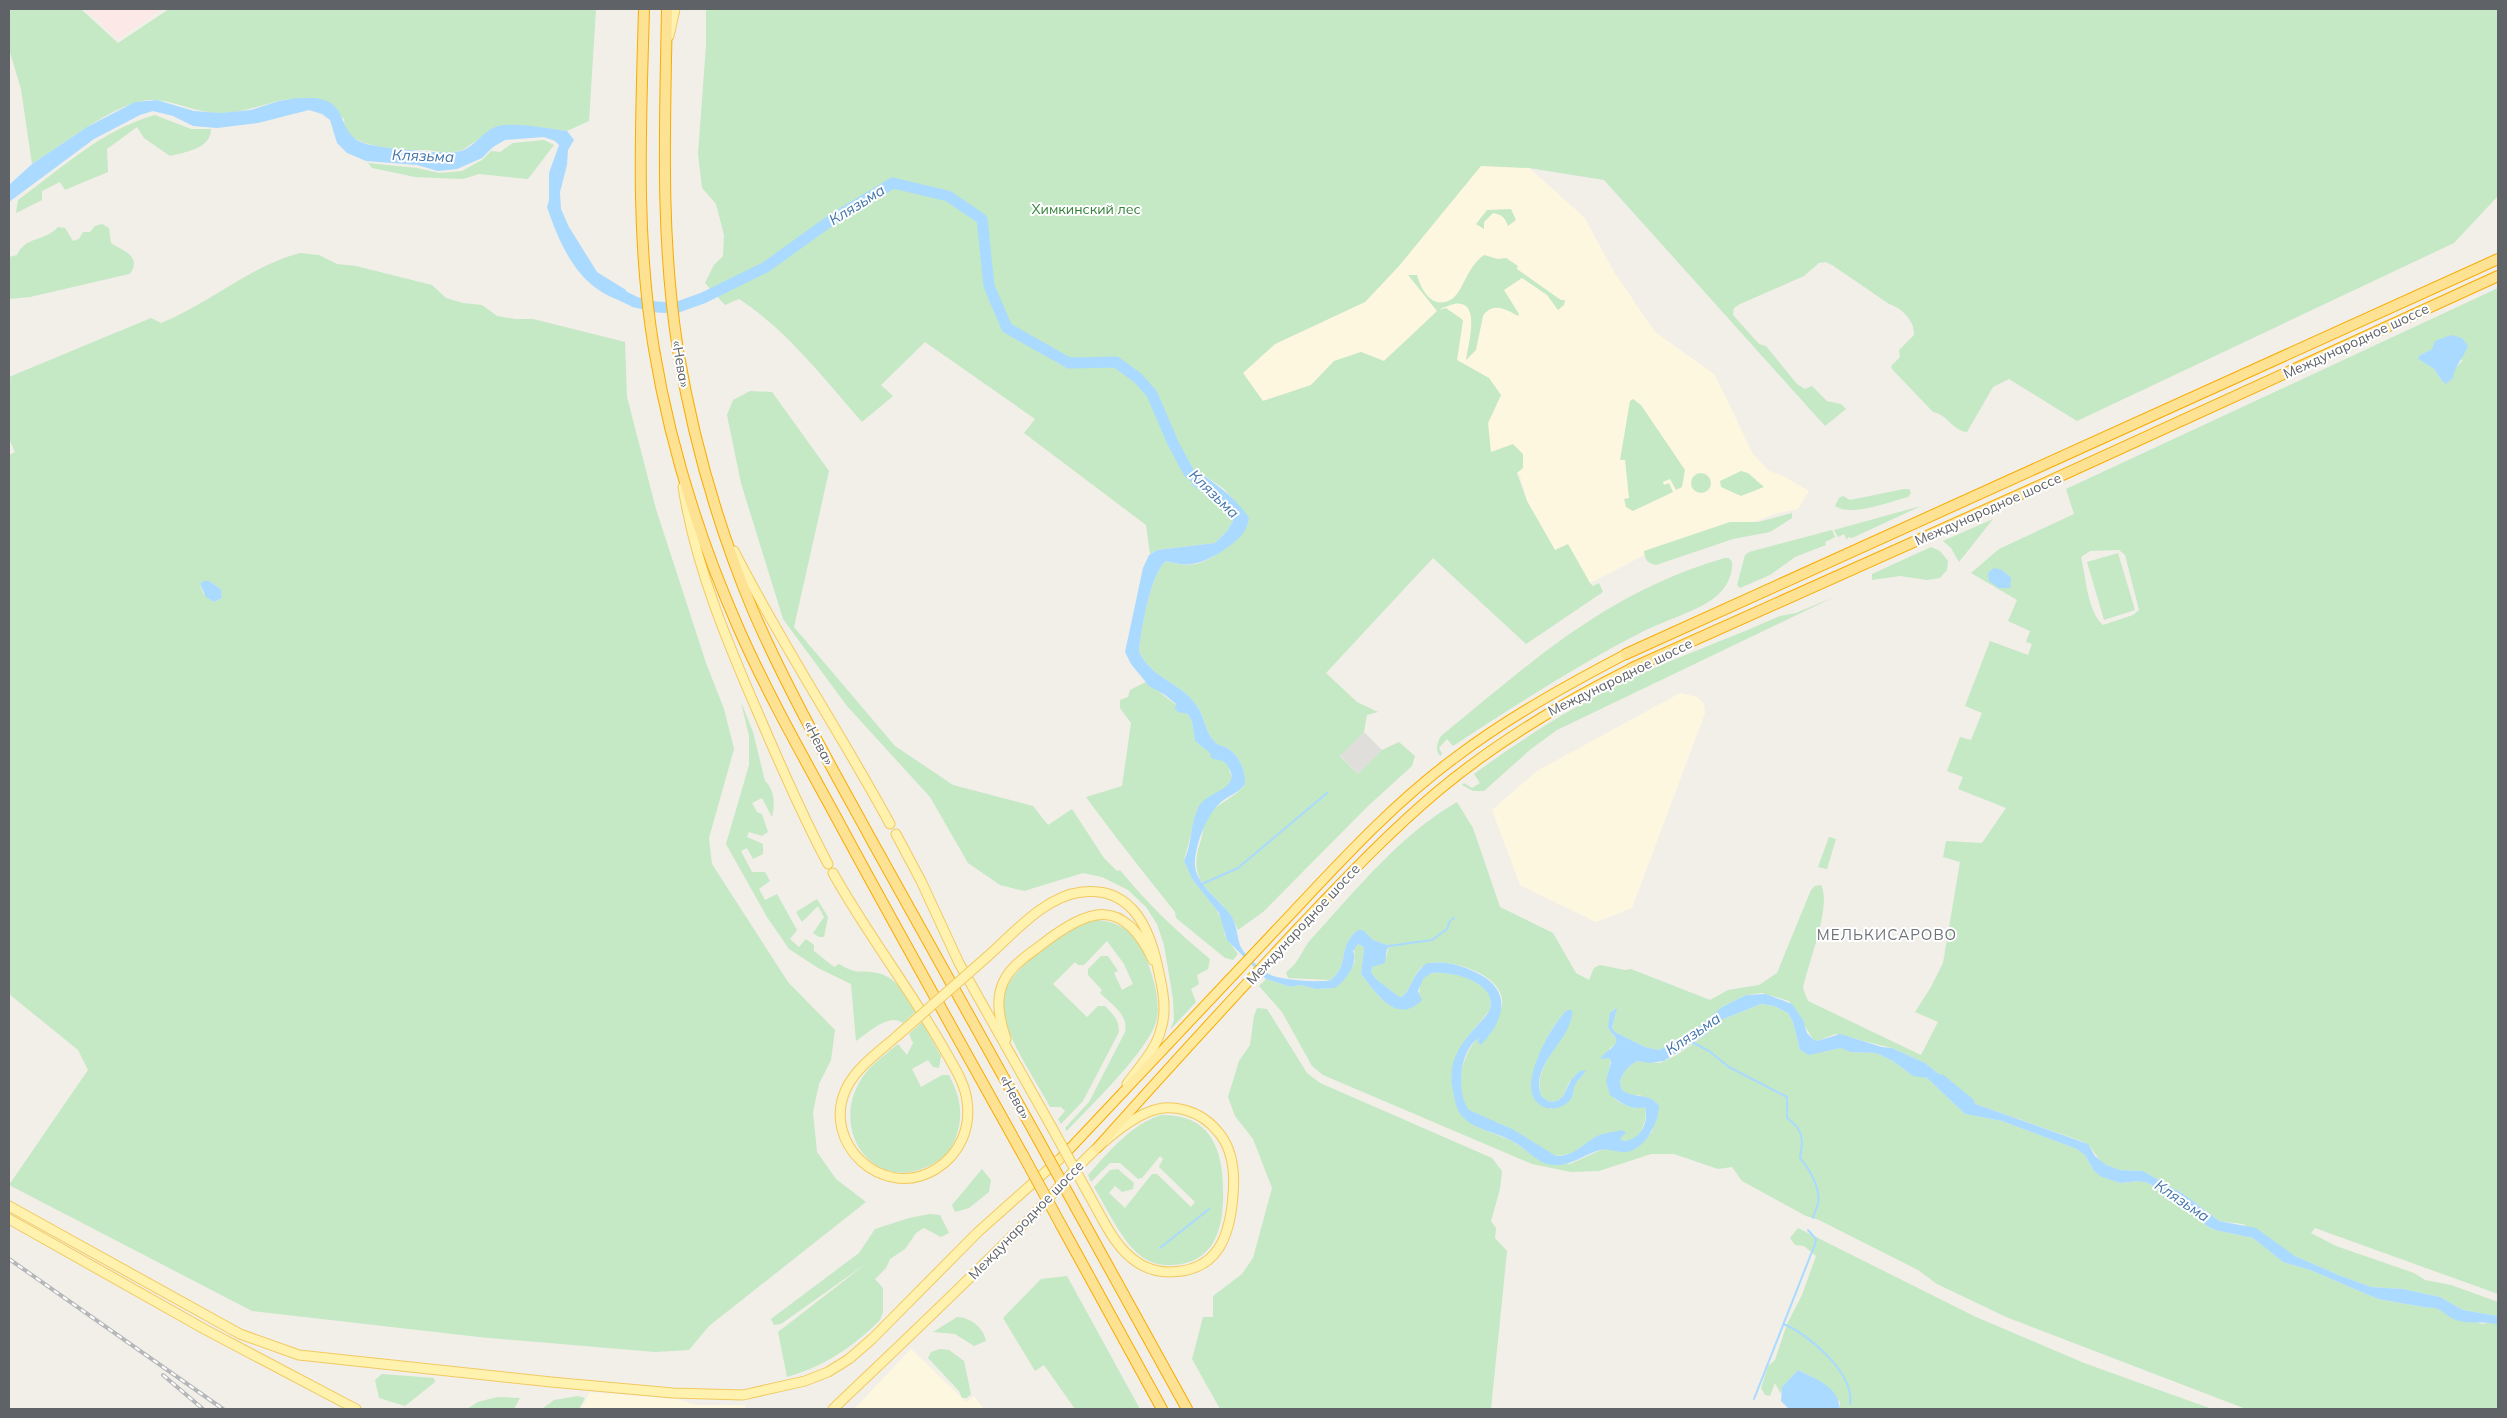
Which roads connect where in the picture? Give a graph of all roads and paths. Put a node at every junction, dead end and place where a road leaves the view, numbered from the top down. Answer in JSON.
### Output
{"nodes":[{"id":1,"x":639,"y":9,"type":"edge"},
{"id":2,"x":644,"y":9,"type":"edge"},
{"id":3,"x":667,"y":9,"type":"edge"},
{"id":4,"x":675,"y":9,"type":"edge"},
{"id":5,"x":643,"y":36,"type":"junction"},
{"id":6,"x":666,"y":50,"type":"junction"},
{"id":7,"x":2498,"y":258,"type":"edge"},
{"id":8,"x":2498,"y":276,"type":"edge"},
{"id":9,"x":679,"y":467,"type":"junction"},
{"id":10,"x":722,"y":526,"type":"junction"},
{"id":11,"x":1626,"y":654,"type":"joint"},
{"id":12,"x":1632,"y":668,"type":"joint"},
{"id":13,"x":890,"y":824,"type":"dead end"},
{"id":14,"x":896,"y":834,"type":"dead end"},
{"id":15,"x":828,"y":864,"type":"dead end"},
{"id":16,"x":834,"y":874,"type":"dead end"},
{"id":17,"x":1159,"y":972,"type":"junction"},
{"id":18,"x":1013,"y":1058,"type":"junction"},
{"id":19,"x":1114,"y":1102,"type":"junction"},
{"id":20,"x":1097,"y":1148,"type":"junction"},
{"id":21,"x":1062,"y":1157,"type":"joint"},
{"id":22,"x":9,"y":1206,"type":"edge"},
{"id":23,"x":9,"y":1219,"type":"edge"},
{"id":24,"x":1160,"y":1405,"type":"edge"},
{"id":25,"x":356,"y":1409,"type":"edge"},
{"id":26,"x":833,"y":1409,"type":"edge"},
{"id":27,"x":1187,"y":1409,"type":"edge"}],
"edges":[{"from":1,"to":5,"type":"main road"},
{"from":2,"to":5,"type":"highway","name":"«Нева»"},
{"from":3,"to":6,"type":"highway","name":"«Нева»"},
{"from":4,"to":6,"type":"main road"},
{"from":5,"to":9,"type":"highway","name":"«Нева»"},
{"from":6,"to":10,"type":"highway","name":"«Нева»"},
{"from":7,"to":11,"type":"highway","name":"Международное шоссе"},
{"from":8,"to":12,"type":"highway","name":"Международное шоссе"},
{"from":9,"to":15,"type":"main road"},
{"from":9,"to":24,"type":"highway","name":"«Нева»","bridge":true},
{"from":10,"to":13,"type":"main road"},
{"from":10,"to":27,"type":"highway","name":"«Нева»","bridge":true},
{"from":11,"to":19,"type":"highway","name":"Международное шоссе"},
{"from":12,"to":20,"type":"highway","name":"Международное шоссе"},
{"from":14,"to":18,"type":"main road"},
{"from":16,"to":17,"type":"main road","bridge":true},
{"from":17,"to":18,"type":"main road"},
{"from":17,"to":19,"type":"main road"},
{"from":18,"to":20,"type":"main road","bridge":true},
{"from":19,"to":21,"type":"highway","name":"Международное шоссе"},
{"from":20,"to":26,"type":"main road","name":"Международное шоссе"},
{"from":21,"to":22,"type":"main road"},
{"from":23,"to":25,"type":"main road"}]}
